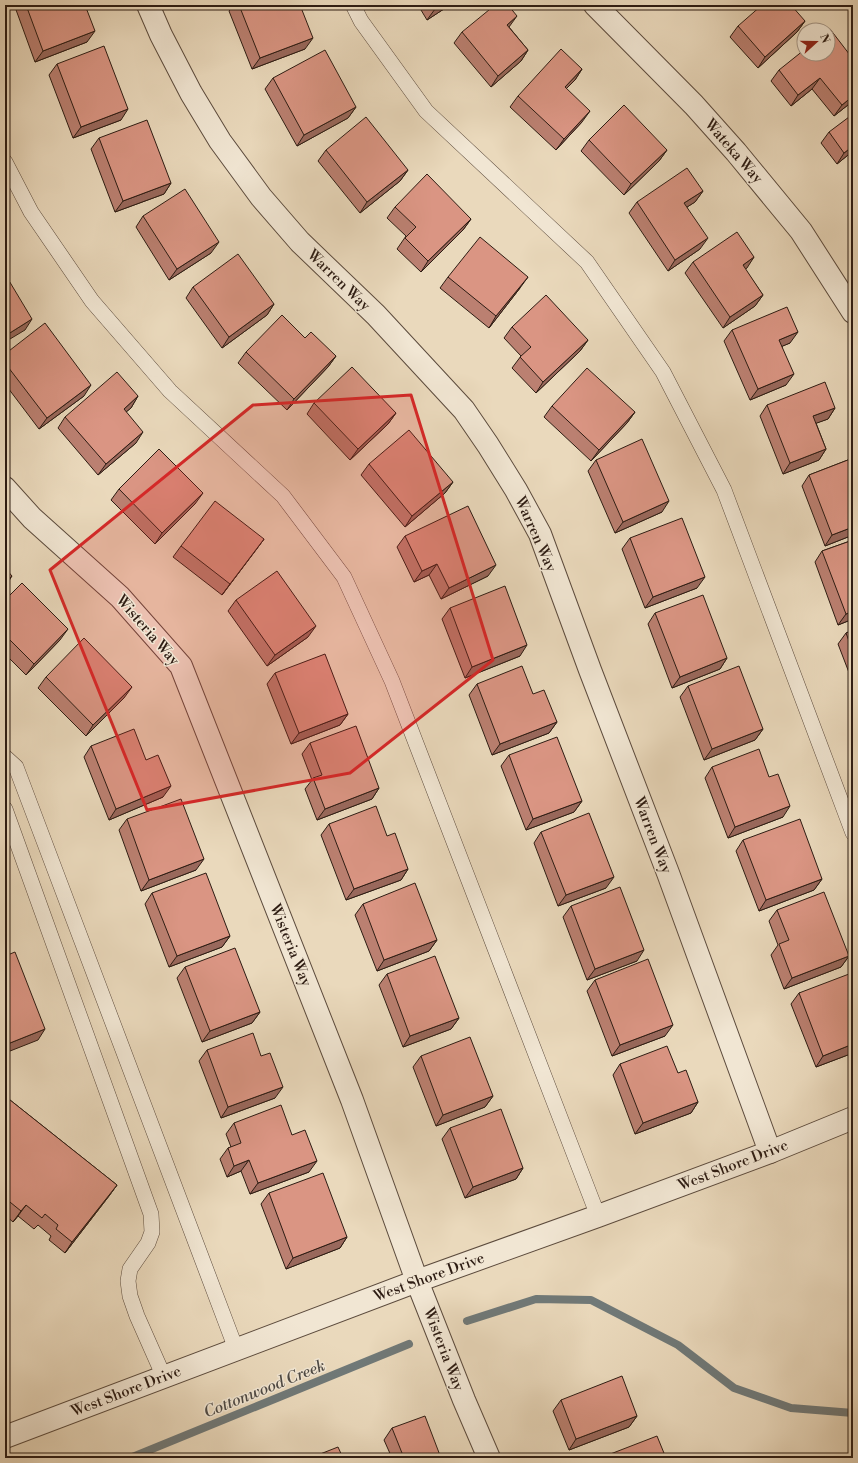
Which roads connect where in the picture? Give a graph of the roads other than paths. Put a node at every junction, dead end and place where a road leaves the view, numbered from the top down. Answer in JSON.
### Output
{"nodes":[{"id":1,"x":148,"y":5,"type":"edge"},
{"id":2,"x":353,"y":5,"type":"edge"},
{"id":3,"x":595,"y":5,"type":"edge"},
{"id":4,"x":5,"y":162,"type":"edge"},
{"id":5,"x":853,"y":312,"type":"edge"},
{"id":6,"x":5,"y":488,"type":"edge"},
{"id":7,"x":5,"y":757,"type":"edge"},
{"id":8,"x":5,"y":810,"type":"edge"},
{"id":9,"x":853,"y":833,"type":"edge"},
{"id":10,"x":853,"y":1118,"type":"edge"},
{"id":11,"x":770,"y":1152,"type":"junction"},
{"id":12,"x":598,"y":1216,"type":"junction"},
{"id":13,"x":417,"y":1280,"type":"junction"},
{"id":14,"x":236,"y":1349,"type":"junction"},
{"id":15,"x":164,"y":1377,"type":"junction"},
{"id":16,"x":5,"y":1437,"type":"edge"},
{"id":17,"x":489,"y":1458,"type":"edge"}],
"edges":[{"from":1,"to":11,"type":"street","name":"Warren Way"},
{"from":2,"to":9,"type":"lane"},
{"from":3,"to":5,"type":"street","name":"Wateka Way"},
{"from":4,"to":12,"type":"lane"},
{"from":6,"to":13,"type":"street","name":"Wisteria Way"},
{"from":7,"to":14,"type":"lane"},
{"from":8,"to":15,"type":"lane"},
{"from":10,"to":11,"type":"street","name":"West Shore Drive"},
{"from":11,"to":12,"type":"street","name":"West Shore Drive"},
{"from":12,"to":13,"type":"street","name":"West Shore Drive"},
{"from":13,"to":14,"type":"street","name":"West Shore Drive"},
{"from":13,"to":17,"type":"street","name":"Wisteria Way"},
{"from":14,"to":15,"type":"street","name":"West Shore Drive"},
{"from":15,"to":16,"type":"street","name":"West Shore Drive"}]}
